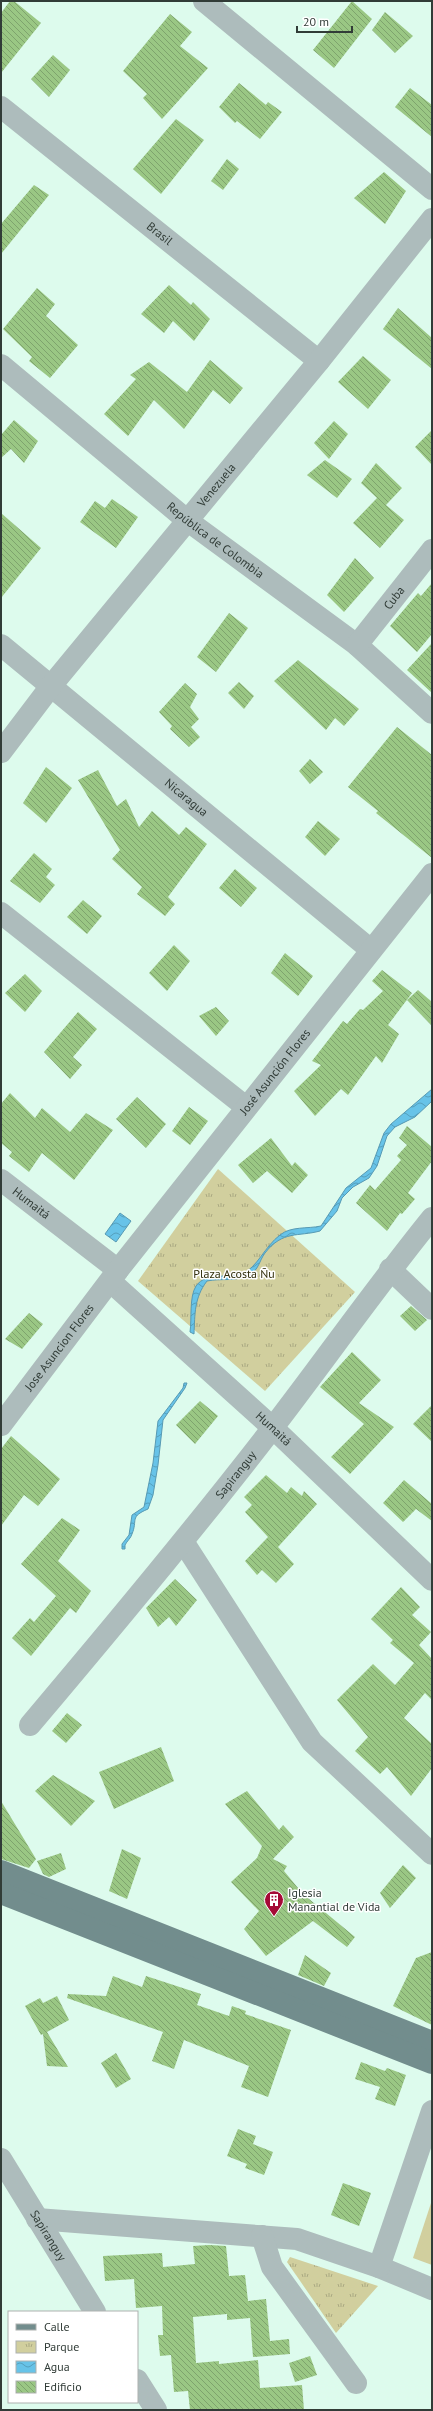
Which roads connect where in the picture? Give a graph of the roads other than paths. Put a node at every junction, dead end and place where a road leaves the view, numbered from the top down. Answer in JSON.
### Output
{"nodes":[{"id":1,"x":204,"y":1,"type":"edge"},
{"id":2,"x":1,"y":107,"type":"edge"},
{"id":3,"x":432,"y":189,"type":"edge"},
{"id":4,"x":432,"y":219,"type":"edge"},
{"id":5,"x":319,"y":361,"type":"junction"},
{"id":6,"x":1,"y":365,"type":"edge"},
{"id":7,"x":188,"y":521,"type":"junction"},
{"id":8,"x":432,"y":550,"type":"edge"},
{"id":9,"x":1,"y":645,"type":"edge"},
{"id":10,"x":358,"y":646,"type":"junction"},
{"id":11,"x":51,"y":686,"type":"junction"},
{"id":12,"x":432,"y":713,"type":"edge"},
{"id":13,"x":1,"y":752,"type":"edge"},
{"id":14,"x":432,"y":874,"type":"edge"},
{"id":15,"x":1,"y":913,"type":"edge"},
{"id":16,"x":371,"y":950,"type":"junction"},
{"id":17,"x":246,"y":1107,"type":"junction"},
{"id":18,"x":1,"y":1180,"type":"edge"},
{"id":19,"x":432,"y":1218,"type":"edge"},
{"id":20,"x":390,"y":1269,"type":"junction"},
{"id":21,"x":114,"y":1276,"type":"junction"},
{"id":22,"x":432,"y":1308,"type":"edge"},
{"id":23,"x":1,"y":1425,"type":"edge"},
{"id":24,"x":273,"y":1428,"type":"junction"},
{"id":25,"x":184,"y":1543,"type":"junction"},
{"id":26,"x":432,"y":1580,"type":"edge"},
{"id":27,"x":30,"y":1725,"type":"dead end"},
{"id":28,"x":432,"y":1854,"type":"edge"},
{"id":29,"x":1,"y":1871,"type":"edge"},
{"id":30,"x":1,"y":1893,"type":"edge"},
{"id":31,"x":432,"y":2042,"type":"edge"},
{"id":32,"x":432,"y":2063,"type":"edge"},
{"id":33,"x":432,"y":2111,"type":"edge"},
{"id":34,"x":1,"y":2159,"type":"edge"},
{"id":35,"x":37,"y":2219,"type":"junction"},
{"id":36,"x":262,"y":2236,"type":"junction"},
{"id":37,"x":379,"y":2267,"type":"junction"},
{"id":38,"x":432,"y":2289,"type":"edge"},
{"id":39,"x":94,"y":2311,"type":"edge"},
{"id":40,"x":138,"y":2382,"type":"edge"},
{"id":41,"x":356,"y":2383,"type":"dead end"},
{"id":42,"x":156,"y":2410,"type":"edge"}],
"edges":[{"from":1,"to":3,"type":"street"},
{"from":2,"to":5,"type":"street","name":"Brasil"},
{"from":4,"to":5,"type":"street","name":"Venezuela"},
{"from":5,"to":7,"type":"street","name":"Venezuela"},
{"from":6,"to":7,"type":"street","name":"República de Colombia"},
{"from":7,"to":10,"type":"street","name":"República de Colombia"},
{"from":7,"to":11,"type":"street","name":"Venezuela"},
{"from":8,"to":10,"type":"street","name":"Cuba"},
{"from":9,"to":11,"type":"street","name":"Nicaragua"},
{"from":10,"to":12,"type":"street","name":"República de Colombia"},
{"from":11,"to":13,"type":"street","name":"Venezuela"},
{"from":11,"to":16,"type":"street","name":"Nicaragua"},
{"from":14,"to":16,"type":"street","name":"José Asunción Flores"},
{"from":15,"to":17,"type":"street"},
{"from":16,"to":17,"type":"street","name":"José Asunción Flores"},
{"from":17,"to":21,"type":"street","name":"José Asunción Flores"},
{"from":18,"to":21,"type":"street","name":"Humaitá"},
{"from":19,"to":20,"type":"street","name":"Sapiranguy"},
{"from":20,"to":22,"type":"street"},
{"from":20,"to":24,"type":"street","name":"Sapiranguy"},
{"from":21,"to":23,"type":"street","name":"Jose Asuncion Flores"},
{"from":21,"to":24,"type":"street","name":"Humaitá"},
{"from":24,"to":25,"type":"street","name":"Sapiranguy"},
{"from":24,"to":26,"type":"street","name":"Humaitá"},
{"from":25,"to":27,"type":"street","name":"Sapiranguy"},
{"from":25,"to":28,"type":"street"},
{"from":29,"to":31,"type":"main road"},
{"from":30,"to":32,"type":"main road"},
{"from":33,"to":37,"type":"street"},
{"from":34,"to":35,"type":"street","name":"Sapiranguy"},
{"from":35,"to":36,"type":"street"},
{"from":35,"to":39,"type":"street","name":"Sapiranguy"},
{"from":36,"to":37,"type":"street"},
{"from":36,"to":41,"type":"street"},
{"from":37,"to":38,"type":"street"},
{"from":40,"to":42,"type":"street"}]}
